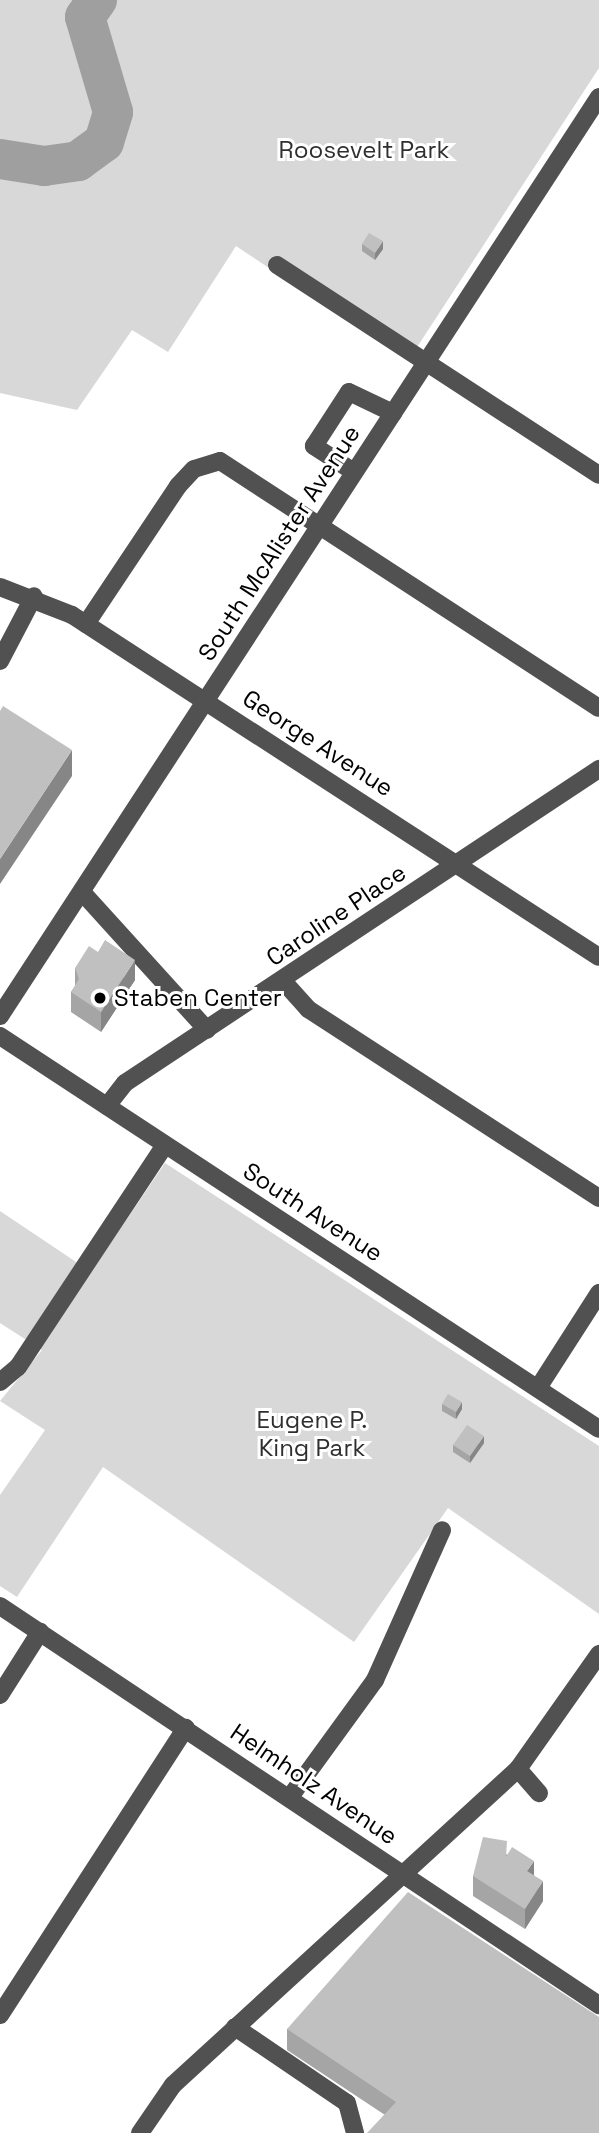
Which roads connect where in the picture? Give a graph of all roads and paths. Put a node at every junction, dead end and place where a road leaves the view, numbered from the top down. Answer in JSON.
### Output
{"nodes":[{"id":1,"x":599,"y":97,"type":"edge"},
{"id":2,"x":277,"y":265,"type":"dead end"},
{"id":3,"x":426,"y":362,"type":"junction"},
{"id":4,"x":393,"y":412,"type":"junction"},
{"id":5,"x":354,"y":472,"type":"junction"},
{"id":6,"x":599,"y":475,"type":"edge"},
{"id":7,"x":320,"y":525,"type":"junction"},
{"id":8,"x":0,"y":587,"type":"edge"},
{"id":9,"x":34,"y":596,"type":"junction"},
{"id":10,"x":86,"y":624,"type":"junction"},
{"id":11,"x":0,"y":661,"type":"edge"},
{"id":12,"x":206,"y":700,"type":"junction"},
{"id":13,"x":599,"y":708,"type":"edge"},
{"id":14,"x":599,"y":769,"type":"edge"},
{"id":15,"x":457,"y":863,"type":"junction"},
{"id":16,"x":82,"y":892,"type":"junction"},
{"id":17,"x":599,"y":957,"type":"edge"},
{"id":18,"x":284,"y":981,"type":"junction"},
{"id":19,"x":0,"y":1016,"type":"edge"},
{"id":20,"x":207,"y":1030,"type":"junction"},
{"id":21,"x":0,"y":1036,"type":"edge"},
{"id":22,"x":107,"y":1106,"type":"junction"},
{"id":23,"x":165,"y":1144,"type":"junction"},
{"id":24,"x":599,"y":1198,"type":"edge"},
{"id":25,"x":599,"y":1293,"type":"edge"},
{"id":26,"x":0,"y":1382,"type":"edge"},
{"id":27,"x":538,"y":1388,"type":"junction"},
{"id":28,"x":599,"y":1429,"type":"edge"},
{"id":29,"x":442,"y":1530,"type":"dead end"},
{"id":30,"x":0,"y":1606,"type":"edge"},
{"id":31,"x":40,"y":1632,"type":"junction"},
{"id":32,"x":599,"y":1654,"type":"edge"},
{"id":33,"x":0,"y":1695,"type":"edge"},
{"id":34,"x":187,"y":1728,"type":"junction"},
{"id":35,"x":518,"y":1769,"type":"junction"},
{"id":36,"x":539,"y":1793,"type":"dead end"},
{"id":37,"x":290,"y":1797,"type":"junction"},
{"id":38,"x":404,"y":1873,"type":"junction"},
{"id":39,"x":599,"y":2006,"type":"edge"},
{"id":40,"x":0,"y":2015,"type":"edge"},
{"id":41,"x":235,"y":2027,"type":"junction"},
{"id":42,"x":140,"y":2133,"type":"edge"},
{"id":43,"x":355,"y":2133,"type":"edge"}],
"edges":[{"from":1,"to":3,"type":"street","name":"South McAlister Avenue"},
{"from":2,"to":3,"type":"street"},
{"from":3,"to":4,"type":"street","name":"South McAlister Avenue"},
{"from":3,"to":6,"type":"street"},
{"from":4,"to":5,"type":"street","name":"South McAlister Avenue"},
{"from":4,"to":5,"type":"street"},
{"from":5,"to":7,"type":"street","name":"South McAlister Avenue"},
{"from":7,"to":10,"type":"street"},
{"from":7,"to":12,"type":"street","name":"South McAlister Avenue"},
{"from":7,"to":13,"type":"street"},
{"from":8,"to":9,"type":"street","name":"George Avenue"},
{"from":9,"to":10,"type":"street","name":"George Avenue"},
{"from":9,"to":11,"type":"street"},
{"from":10,"to":12,"type":"street","name":"George Avenue"},
{"from":12,"to":15,"type":"street","name":"George Avenue"},
{"from":12,"to":16,"type":"street","name":"South McAlister Avenue"},
{"from":14,"to":15,"type":"street","name":"Caroline Place"},
{"from":15,"to":17,"type":"street","name":"George Avenue"},
{"from":15,"to":18,"type":"street","name":"Caroline Place"},
{"from":16,"to":19,"type":"street","name":"South McAlister Avenue"},
{"from":16,"to":20,"type":"street"},
{"from":18,"to":20,"type":"street","name":"Caroline Place"},
{"from":18,"to":24,"type":"street"},
{"from":20,"to":22,"type":"street","name":"Caroline Place"},
{"from":21,"to":22,"type":"street","name":"South Avenue"},
{"from":22,"to":23,"type":"street","name":"South Avenue"},
{"from":23,"to":26,"type":"street"},
{"from":23,"to":27,"type":"street","name":"South Avenue"},
{"from":25,"to":27,"type":"street"},
{"from":27,"to":28,"type":"street","name":"South Avenue"},
{"from":29,"to":37,"type":"street"},
{"from":30,"to":31,"type":"street","name":"Helmholz Avenue"},
{"from":31,"to":33,"type":"street"},
{"from":31,"to":34,"type":"street","name":"Helmholz Avenue"},
{"from":32,"to":35,"type":"street"},
{"from":34,"to":37,"type":"street","name":"Helmholz Avenue"},
{"from":34,"to":40,"type":"street"},
{"from":35,"to":36,"type":"street"},
{"from":35,"to":38,"type":"street"},
{"from":37,"to":38,"type":"street","name":"Helmholz Avenue"},
{"from":38,"to":39,"type":"street","name":"Helmholz Avenue"},
{"from":38,"to":41,"type":"street"},
{"from":41,"to":42,"type":"street"},
{"from":41,"to":43,"type":"street"}]}
